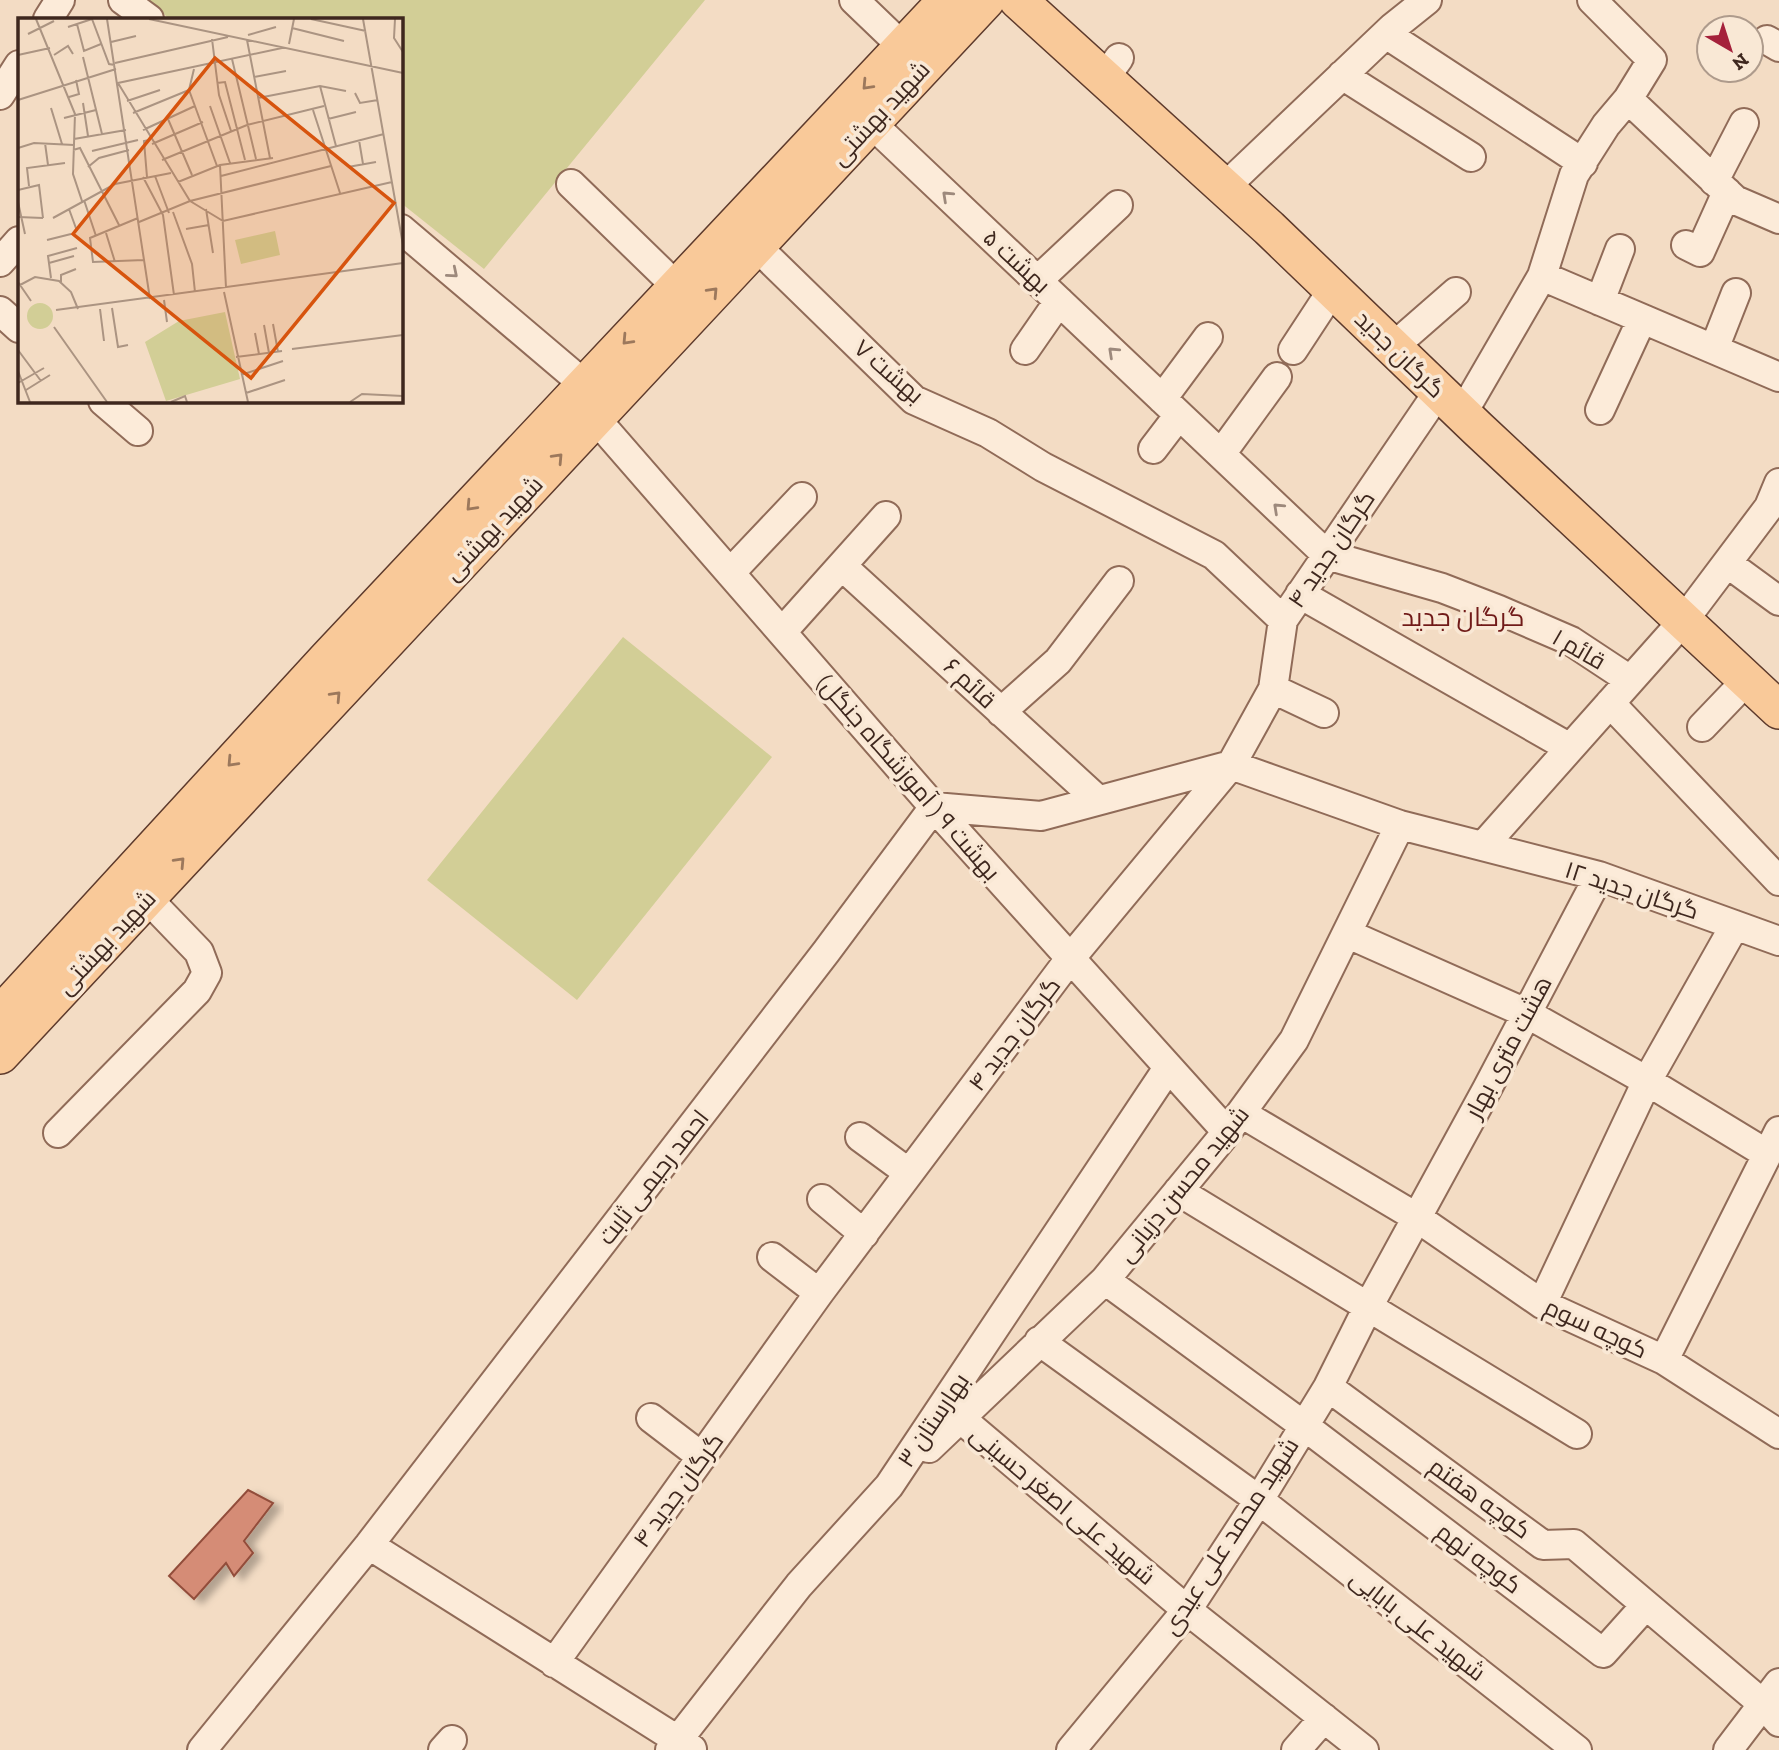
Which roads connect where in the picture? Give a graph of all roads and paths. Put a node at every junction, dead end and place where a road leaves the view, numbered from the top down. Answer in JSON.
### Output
{"nodes":[{"id":1,"x":60,"y":0,"type":"edge"},
{"id":2,"x":123,"y":0,"type":"edge"},
{"id":3,"x":854,"y":0,"type":"edge"},
{"id":4,"x":947,"y":0,"type":"edge"},
{"id":5,"x":986,"y":0,"type":"edge"},
{"id":6,"x":1018,"y":0,"type":"edge"},
{"id":7,"x":1427,"y":0,"type":"edge"},
{"id":8,"x":1592,"y":0,"type":"edge"},
{"id":9,"x":49,"y":18,"type":"edge"},
{"id":10,"x":148,"y":18,"type":"edge"},
{"id":11,"x":1389,"y":31,"type":"junction"},
{"id":12,"x":903,"y":47,"type":"junction"},
{"id":13,"x":18,"y":67,"type":"edge"},
{"id":14,"x":1342,"y":75,"type":"junction"},
{"id":15,"x":0,"y":95,"type":"edge"},
{"id":16,"x":1628,"y":99,"type":"junction"},
{"id":17,"x":871,"y":123,"type":"junction"},
{"id":18,"x":1744,"y":123,"type":"dead end"},
{"id":19,"x":1471,"y":157,"type":"dead end"},
{"id":20,"x":1583,"y":163,"type":"junction"},
{"id":21,"x":571,"y":184,"type":"dead end"},
{"id":22,"x":1224,"y":187,"type":"junction"},
{"id":23,"x":1721,"y":187,"type":"junction"},
{"id":24,"x":1118,"y":205,"type":"dead end"},
{"id":25,"x":1779,"y":219,"type":"edge"},
{"id":26,"x":402,"y":230,"type":"edge"},
{"id":27,"x":18,"y":242,"type":"edge"},
{"id":28,"x":1686,"y":245,"type":"dead end"},
{"id":29,"x":756,"y":246,"type":"junction"},
{"id":30,"x":1620,"y":249,"type":"dead end"},
{"id":31,"x":0,"y":261,"type":"edge"},
{"id":32,"x":1542,"y":276,"type":"junction"},
{"id":33,"x":1037,"y":281,"type":"junction"},
{"id":34,"x":677,"y":287,"type":"junction"},
{"id":35,"x":1332,"y":289,"type":"junction"},
{"id":36,"x":1456,"y":292,"type":"dead end"},
{"id":37,"x":1736,"y":293,"type":"dead end"},
{"id":38,"x":1059,"y":301,"type":"junction"},
{"id":39,"x":1600,"y":301,"type":"junction"},
{"id":40,"x":0,"y":312,"type":"edge"},
{"id":41,"x":1642,"y":319,"type":"junction"},
{"id":42,"x":18,"y":327,"type":"edge"},
{"id":43,"x":1208,"y":337,"type":"dead end"},
{"id":44,"x":1393,"y":348,"type":"junction"},
{"id":45,"x":1714,"y":349,"type":"junction"},
{"id":46,"x":1025,"y":350,"type":"dead end"},
{"id":47,"x":1293,"y":350,"type":"dead end"},
{"id":48,"x":1277,"y":377,"type":"dead end"},
{"id":49,"x":1779,"y":377,"type":"edge"},
{"id":50,"x":590,"y":401,"type":"junction"},
{"id":51,"x":104,"y":402,"type":"edge"},
{"id":52,"x":1450,"y":403,"type":"junction"},
{"id":53,"x":1171,"y":407,"type":"junction"},
{"id":54,"x":1600,"y":410,"type":"dead end"},
{"id":55,"x":138,"y":431,"type":"dead end"},
{"id":56,"x":1153,"y":449,"type":"dead end"},
{"id":57,"x":1221,"y":454,"type":"junction"},
{"id":58,"x":1779,"y":483,"type":"edge"},
{"id":59,"x":802,"y":498,"type":"dead end"},
{"id":60,"x":886,"y":516,"type":"dead end"},
{"id":61,"x":1327,"y":555,"type":"junction"},
{"id":62,"x":1727,"y":563,"type":"junction"},
{"id":63,"x":842,"y":566,"type":"junction"},
{"id":64,"x":730,"y":573,"type":"junction"},
{"id":65,"x":1119,"y":581,"type":"dead end"},
{"id":66,"x":1300,"y":594,"type":"junction"},
{"id":67,"x":1779,"y":601,"type":"edge"},
{"id":68,"x":1283,"y":620,"type":"junction"},
{"id":69,"x":1684,"y":620,"type":"junction"},
{"id":70,"x":782,"y":632,"type":"junction"},
{"id":71,"x":1630,"y":680,"type":"junction"},
{"id":72,"x":1746,"y":680,"type":"junction"},
{"id":73,"x":1273,"y":689,"type":"junction"},
{"id":74,"x":1609,"y":703,"type":"junction"},
{"id":75,"x":1779,"y":710,"type":"edge"},
{"id":76,"x":1001,"y":712,"type":"junction"},
{"id":77,"x":1324,"y":713,"type":"dead end"},
{"id":78,"x":1702,"y":727,"type":"dead end"},
{"id":79,"x":277,"y":736,"type":"junction"},
{"id":80,"x":1570,"y":748,"type":"junction"},
{"id":81,"x":1231,"y":765,"type":"junction"},
{"id":82,"x":1098,"y":800,"type":"junction"},
{"id":83,"x":934,"y":807,"type":"junction"},
{"id":84,"x":1400,"y":825,"type":"junction"},
{"id":85,"x":1483,"y":846,"type":"junction"},
{"id":86,"x":1599,"y":876,"type":"junction"},
{"id":87,"x":1779,"y":881,"type":"edge"},
{"id":88,"x":147,"y":898,"type":"junction"},
{"id":89,"x":1735,"y":925,"type":"junction"},
{"id":90,"x":1348,"y":934,"type":"junction"},
{"id":91,"x":1778,"y":938,"type":"edge"},
{"id":92,"x":1069,"y":960,"type":"junction"},
{"id":93,"x":1527,"y":1013,"type":"junction"},
{"id":94,"x":0,"y":1015,"type":"edge"},
{"id":95,"x":0,"y":1055,"type":"edge"},
{"id":96,"x":1168,"y":1068,"type":"junction"},
{"id":97,"x":1647,"y":1081,"type":"junction"},
{"id":98,"x":1234,"y":1123,"type":"junction"},
{"id":99,"x":58,"y":1133,"type":"dead end"},
{"id":100,"x":860,"y":1137,"type":"dead end"},
{"id":101,"x":1773,"y":1143,"type":"edge"},
{"id":102,"x":909,"y":1173,"type":"junction"},
{"id":103,"x":1178,"y":1191,"type":"junction"},
{"id":104,"x":822,"y":1199,"type":"dead end"},
{"id":105,"x":1416,"y":1217,"type":"junction"},
{"id":106,"x":864,"y":1234,"type":"junction"},
{"id":107,"x":772,"y":1257,"type":"dead end"},
{"id":108,"x":1105,"y":1280,"type":"junction"},
{"id":109,"x":819,"y":1293,"type":"junction"},
{"id":110,"x":1542,"y":1304,"type":"junction"},
{"id":111,"x":1367,"y":1307,"type":"junction"},
{"id":112,"x":1039,"y":1341,"type":"junction"},
{"id":113,"x":1664,"y":1360,"type":"junction"},
{"id":114,"x":1328,"y":1387,"type":"junction"},
{"id":115,"x":651,"y":1418,"type":"dead end"},
{"id":116,"x":960,"y":1418,"type":"junction"},
{"id":117,"x":1303,"y":1425,"type":"junction"},
{"id":118,"x":1779,"y":1432,"type":"edge"},
{"id":119,"x":1577,"y":1434,"type":"dead end"},
{"id":120,"x":702,"y":1457,"type":"junction"},
{"id":121,"x":889,"y":1486,"type":"junction"},
{"id":122,"x":1259,"y":1500,"type":"junction"},
{"id":123,"x":369,"y":1545,"type":"junction"},
{"id":124,"x":1646,"y":1605,"type":"junction"},
{"id":125,"x":1187,"y":1610,"type":"junction"},
{"id":126,"x":555,"y":1663,"type":"junction"},
{"id":127,"x":1774,"y":1703,"type":"edge"},
{"id":128,"x":1324,"y":1717,"type":"junction"},
{"id":129,"x":680,"y":1747,"type":"edge"},
{"id":130,"x":202,"y":1750,"type":"edge"},
{"id":131,"x":1071,"y":1750,"type":"edge"},
{"id":132,"x":1296,"y":1750,"type":"edge"},
{"id":133,"x":1364,"y":1750,"type":"edge"},
{"id":134,"x":1577,"y":1750,"type":"edge"},
{"id":135,"x":1728,"y":1750,"type":"edge"}],
"edges":[{"from":1,"to":9,"type":"street"},
{"from":2,"to":10,"type":"street"},
{"from":3,"to":12,"type":"street"},
{"from":4,"to":12,"type":"main road","name":"شهید بهشتی"},
{"from":5,"to":17,"type":"main road","name":"شهید بهشتی"},
{"from":6,"to":22,"type":"main road","name":"گرگان جدید"},
{"from":7,"to":11,"type":"street"},
{"from":8,"to":16,"type":"street","name":"گرگان جدید ۴"},
{"from":11,"to":14,"type":"street"},
{"from":11,"to":20,"type":"street"},
{"from":12,"to":34,"type":"main road","name":"شهید بهشتی","one_way":true},
{"from":13,"to":15,"type":"street"},
{"from":14,"to":19,"type":"street"},
{"from":14,"to":22,"type":"street"},
{"from":16,"to":20,"type":"street","name":"گرگان جدید ۴"},
{"from":16,"to":23,"type":"street"},
{"from":17,"to":29,"type":"main road","name":"شهید بهشتی"},
{"from":33,"to":17,"type":"street","name":"بهشت ۵","one_way":true},
{"from":18,"to":23,"type":"street"},
{"from":20,"to":32,"type":"street","name":"گرگان جدید ۴"},
{"from":21,"to":34,"type":"street"},
{"from":22,"to":35,"type":"main road","name":"گرگان جدید"},
{"from":23,"to":25,"type":"street"},
{"from":23,"to":28,"type":"street"},
{"from":24,"to":33,"type":"street"},
{"from":26,"to":50,"type":"street","name":"بهشت ۹ ( آموزشگاه جنگل)","one_way":true},
{"from":27,"to":31,"type":"street"},
{"from":50,"to":29,"type":"main road","name":"شهید بهشتی","one_way":true},
{"from":29,"to":68,"type":"street","name":"بهشت ۷"},
{"from":30,"to":39,"type":"street"},
{"from":32,"to":39,"type":"street"},
{"from":32,"to":52,"type":"street","name":"گرگان جدید ۴"},
{"from":33,"to":38,"type":"street","name":"بهشت ۵"},
{"from":34,"to":50,"type":"main road","name":"شهید بهشتی","one_way":true},
{"from":35,"to":44,"type":"main road","name":"گرگان جدید"},
{"from":35,"to":47,"type":"street"},
{"from":36,"to":44,"type":"street"},
{"from":37,"to":45,"type":"street"},
{"from":38,"to":46,"type":"street"},
{"from":53,"to":38,"type":"street","name":"بهشت ۵","one_way":true},
{"from":39,"to":41,"type":"street"},
{"from":40,"to":42,"type":"street"},
{"from":41,"to":45,"type":"street"},
{"from":41,"to":54,"type":"street"},
{"from":43,"to":53,"type":"street"},
{"from":44,"to":52,"type":"main road","name":"گرگان جدید"},
{"from":45,"to":49,"type":"street"},
{"from":48,"to":57,"type":"street"},
{"from":50,"to":64,"type":"street","name":"بهشت ۹ ( آموزشگاه جنگل)"},
{"from":50,"to":79,"type":"main road","name":"شهید بهشتی"},
{"from":51,"to":55,"type":"street"},
{"from":52,"to":61,"type":"street","name":"گرگان جدید ۴"},
{"from":52,"to":69,"type":"main road","name":"گرگان جدید"},
{"from":53,"to":56,"type":"street"},
{"from":53,"to":57,"type":"street","name":"بهشت ۵"},
{"from":61,"to":57,"type":"street","name":"بهشت ۵","one_way":true},
{"from":58,"to":62,"type":"street"},
{"from":59,"to":64,"type":"street"},
{"from":60,"to":63,"type":"street"},
{"from":61,"to":66,"type":"street","name":"گرگان جدید ۴"},
{"from":61,"to":71,"type":"street","name":"۱ قائم"},
{"from":62,"to":67,"type":"street"},
{"from":62,"to":69,"type":"street"},
{"from":63,"to":70,"type":"street"},
{"from":63,"to":76,"type":"street","name":"قائم ۶"},
{"from":64,"to":70,"type":"street","name":"بهشت ۹ ( آموزشگاه جنگل)"},
{"from":65,"to":76,"type":"street"},
{"from":66,"to":68,"type":"street","name":"گرگان جدید ۴"},
{"from":66,"to":80,"type":"street"},
{"from":68,"to":73,"type":"street","name":"گرگان جدید ۴"},
{"from":69,"to":71,"type":"street"},
{"from":69,"to":72,"type":"main road","name":"گرگان جدید"},
{"from":70,"to":83,"type":"street","name":"بهشت ۹ ( آموزشگاه جنگل)"},
{"from":71,"to":74,"type":"street"},
{"from":72,"to":75,"type":"main road","name":"گرگان جدید"},
{"from":72,"to":78,"type":"street"},
{"from":73,"to":77,"type":"street"},
{"from":73,"to":81,"type":"street","name":"گرگان جدید ۴"},
{"from":74,"to":80,"type":"street"},
{"from":74,"to":87,"type":"street"},
{"from":76,"to":82,"type":"street","name":"قائم ۶"},
{"from":88,"to":79,"type":"main road","name":"شهید بهشتی","one_way":true},
{"from":79,"to":94,"type":"main road","name":"شهید بهشتی","one_way":true},
{"from":80,"to":85,"type":"street"},
{"from":81,"to":82,"type":"street"},
{"from":81,"to":84,"type":"street","name":"گرگان جدید ۱۲"},
{"from":81,"to":92,"type":"street","name":"گرگان جدید ۴"},
{"from":82,"to":83,"type":"street"},
{"from":83,"to":92,"type":"street","name":"بهشت ۹ ( آموزشگاه جنگل)"},
{"from":83,"to":123,"type":"street","name":"احمد رحیمی ثابت"},
{"from":84,"to":85,"type":"street","name":"گرگان جدید ۱۲"},
{"from":84,"to":90,"type":"street","name":"شهید محسن دزیانی"},
{"from":85,"to":86,"type":"street","name":"گرگان جدید ۱۲"},
{"from":86,"to":89,"type":"street","name":"گرگان جدید ۱۲"},
{"from":86,"to":93,"type":"street","name":"هشت متری بهار"},
{"from":88,"to":95,"type":"main road","name":"شهید بهشتی"},
{"from":88,"to":99,"type":"street"},
{"from":89,"to":91,"type":"street","name":"گرگان جدید ۱۲"},
{"from":89,"to":97,"type":"street"},
{"from":90,"to":93,"type":"street"},
{"from":90,"to":98,"type":"street","name":"شهید محسن دزیانی"},
{"from":92,"to":96,"type":"street","name":"بهشت ۹ ( آموزشگاه جنگل)"},
{"from":92,"to":102,"type":"street","name":"گرگان جدید ۴"},
{"from":93,"to":97,"type":"street"},
{"from":93,"to":105,"type":"street","name":"هشت متری بهار"},
{"from":96,"to":98,"type":"street","name":"بهشت ۹ ( آموزشگاه جنگل)"},
{"from":96,"to":121,"type":"street","name":"بهارستان ۳"},
{"from":97,"to":101,"type":"street"},
{"from":97,"to":110,"type":"street"},
{"from":98,"to":103,"type":"street","name":"شهید محسن دزیانی"},
{"from":98,"to":105,"type":"street","name":"کوچه سوم"},
{"from":100,"to":102,"type":"street"},
{"from":101,"to":113,"type":"street"},
{"from":102,"to":106,"type":"street","name":"گرگان جدید ۴"},
{"from":103,"to":108,"type":"street","name":"شهید محسن دزیانی"},
{"from":103,"to":111,"type":"street"},
{"from":104,"to":106,"type":"street"},
{"from":105,"to":110,"type":"street","name":"کوچه سوم"},
{"from":105,"to":111,"type":"street","name":"هشت متری بهار"},
{"from":106,"to":109,"type":"street","name":"گرگان جدید ۴"},
{"from":107,"to":109,"type":"street"},
{"from":108,"to":112,"type":"street","name":"شهید محسن دزیانی"},
{"from":108,"to":117,"type":"street"},
{"from":109,"to":120,"type":"street","name":"گرگان جدید ۴"},
{"from":110,"to":113,"type":"street","name":"کوچه سوم"},
{"from":111,"to":114,"type":"street","name":"شهید محمد علی عیدی"},
{"from":111,"to":119,"type":"street"},
{"from":112,"to":116,"type":"street","name":"شهید محسن دزیانی"},
{"from":112,"to":122,"type":"street","name":"شهید علی بابایی"},
{"from":113,"to":118,"type":"street","name":"کوچه سوم"},
{"from":114,"to":117,"type":"street","name":"شهید محمد علی عیدی"},
{"from":114,"to":124,"type":"street","name":"کوچه هفتم"},
{"from":115,"to":120,"type":"street"},
{"from":116,"to":121,"type":"street","name":"شهید محسن دزیانی"},
{"from":116,"to":125,"type":"street","name":"شهید علی اصغر حسینی"},
{"from":117,"to":122,"type":"street","name":"شهید محمد علی عیدی"},
{"from":117,"to":124,"type":"street","name":"کوچه نهم"},
{"from":120,"to":126,"type":"street","name":"گرگان جدید ۴"},
{"from":121,"to":129,"type":"street","name":"بهارستان ۳"},
{"from":122,"to":125,"type":"street","name":"شهید محمد علی عیدی"},
{"from":122,"to":134,"type":"street","name":"شهید علی بابایی"},
{"from":123,"to":126,"type":"street"},
{"from":123,"to":130,"type":"street","name":"احمد رحیمی ثابت"},
{"from":124,"to":127,"type":"street","name":"کوچه هفتم"},
{"from":125,"to":128,"type":"street","name":"شهید علی اصغر حسینی"},
{"from":125,"to":131,"type":"street","name":"شهید محمد علی عیدی"},
{"from":126,"to":129,"type":"street"},
{"from":127,"to":135,"type":"street"},
{"from":128,"to":132,"type":"street"},
{"from":128,"to":133,"type":"street","name":"شهید علی اصغر حسینی"}]}
